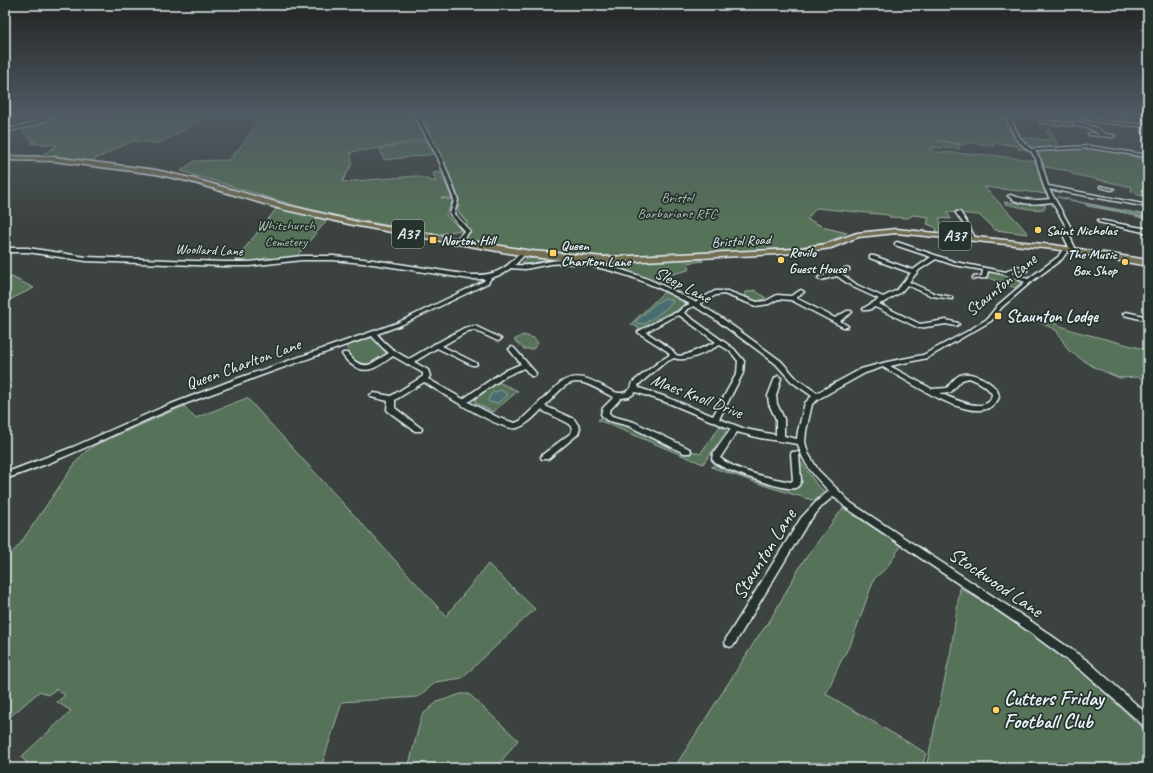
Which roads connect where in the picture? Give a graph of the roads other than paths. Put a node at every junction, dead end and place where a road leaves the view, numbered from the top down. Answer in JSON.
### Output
{"nodes":[{"id":1,"x":436,"y":150,"type":"edge"},
{"id":2,"x":1032,"y":150,"type":"edge"},
{"id":3,"x":1110,"y":150,"type":"edge"},
{"id":4,"x":1148,"y":156,"type":"edge"},
{"id":5,"x":5,"y":157,"type":"edge"},
{"id":6,"x":1046,"y":187,"type":"junction"},
{"id":7,"x":1107,"y":189,"type":"dead end"},
{"id":8,"x":1010,"y":196,"type":"dead end"},
{"id":9,"x":1107,"y":198,"type":"junction"},
{"id":10,"x":1053,"y":200,"type":"junction"},
{"id":11,"x":1148,"y":206,"type":"edge"},
{"id":12,"x":958,"y":214,"type":"dead end"},
{"id":13,"x":1100,"y":221,"type":"dead end"},
{"id":14,"x":1148,"y":231,"type":"edge"},
{"id":15,"x":972,"y":238,"type":"junction"},
{"id":16,"x":457,"y":242,"type":"junction"},
{"id":17,"x":898,"y":245,"type":"dead end"},
{"id":18,"x":1069,"y":249,"type":"junction"},
{"id":19,"x":5,"y":250,"type":"edge"},
{"id":20,"x":524,"y":253,"type":"junction"},
{"id":21,"x":872,"y":257,"type":"dead end"},
{"id":22,"x":935,"y":257,"type":"junction"},
{"id":23,"x":1148,"y":263,"type":"edge"},
{"id":24,"x":924,"y":264,"type":"junction"},
{"id":25,"x":512,"y":266,"type":"junction"},
{"id":26,"x":931,"y":267,"type":"dead end"},
{"id":27,"x":847,"y":269,"type":"dead end"},
{"id":28,"x":986,"y":269,"type":"junction"},
{"id":29,"x":915,"y":270,"type":"junction"},
{"id":30,"x":1025,"y":270,"type":"dead end"},
{"id":31,"x":1006,"y":273,"type":"junction"},
{"id":32,"x":838,"y":274,"type":"junction"},
{"id":33,"x":488,"y":277,"type":"junction"},
{"id":34,"x":813,"y":277,"type":"dead end"},
{"id":35,"x":976,"y":278,"type":"dead end"},
{"id":36,"x":1029,"y":281,"type":"junction"},
{"id":37,"x":907,"y":283,"type":"junction"},
{"id":38,"x":801,"y":292,"type":"dead end"},
{"id":39,"x":792,"y":298,"type":"junction"},
{"id":40,"x":950,"y":298,"type":"dead end"},
{"id":41,"x":885,"y":300,"type":"junction"},
{"id":42,"x":695,"y":304,"type":"junction"},
{"id":43,"x":876,"y":305,"type":"junction"},
{"id":44,"x":866,"y":309,"type":"dead end"},
{"id":45,"x":849,"y":312,"type":"dead end"},
{"id":46,"x":680,"y":313,"type":"junction"},
{"id":47,"x":1126,"y":314,"type":"dead end"},
{"id":48,"x":1148,"y":319,"type":"edge"},
{"id":49,"x":835,"y":321,"type":"junction"},
{"id":50,"x":956,"y":324,"type":"dead end"},
{"id":51,"x":845,"y":326,"type":"dead end"},
{"id":52,"x":374,"y":334,"type":"junction"},
{"id":53,"x":498,"y":339,"type":"dead end"},
{"id":54,"x":720,"y":342,"type":"junction"},
{"id":55,"x":436,"y":345,"type":"junction"},
{"id":56,"x":512,"y":349,"type":"dead end"},
{"id":57,"x":392,"y":353,"type":"junction"},
{"id":58,"x":345,"y":354,"type":"dead end"},
{"id":59,"x":674,"y":356,"type":"junction"},
{"id":60,"x":409,"y":362,"type":"junction"},
{"id":61,"x":474,"y":364,"type":"dead end"},
{"id":62,"x":525,"y":365,"type":"junction"},
{"id":63,"x":884,"y":365,"type":"junction"},
{"id":64,"x":371,"y":367,"type":"junction"},
{"id":65,"x":375,"y":373,"type":"dead end"},
{"id":66,"x":533,"y":374,"type":"dead end"},
{"id":67,"x":778,"y":378,"type":"dead end"},
{"id":68,"x":424,"y":379,"type":"junction"},
{"id":69,"x":635,"y":389,"type":"junction"},
{"id":70,"x":933,"y":391,"type":"junction"},
{"id":71,"x":374,"y":395,"type":"dead end"},
{"id":72,"x":619,"y":396,"type":"junction"},
{"id":73,"x":817,"y":396,"type":"junction"},
{"id":74,"x":392,"y":399,"type":"junction"},
{"id":75,"x":463,"y":402,"type":"junction"},
{"id":76,"x":540,"y":406,"type":"junction"},
{"id":77,"x":715,"y":419,"type":"junction"},
{"id":78,"x":418,"y":428,"type":"dead end"},
{"id":79,"x":736,"y":428,"type":"junction"},
{"id":80,"x":780,"y":438,"type":"junction"},
{"id":81,"x":801,"y":442,"type":"junction"},
{"id":82,"x":687,"y":451,"type":"dead end"},
{"id":83,"x":795,"y":454,"type":"dead end"},
{"id":84,"x":544,"y":457,"type":"dead end"},
{"id":85,"x":5,"y":476,"type":"edge"},
{"id":86,"x":820,"y":478,"type":"joint"},
{"id":87,"x":834,"y":492,"type":"junction"},
{"id":88,"x":730,"y":642,"type":"dead end"},
{"id":89,"x":1148,"y":722,"type":"edge"}],
"edges":[{"from":1,"to":16,"type":"street"},
{"from":2,"to":6,"type":"street"},
{"from":3,"to":4,"type":"street"},
{"from":5,"to":16,"type":"highway","number":"A37"},
{"from":6,"to":9,"type":"street"},
{"from":6,"to":10,"type":"street"},
{"from":7,"to":9,"type":"street"},
{"from":8,"to":10,"type":"street"},
{"from":9,"to":11,"type":"street"},
{"from":10,"to":18,"type":"street"},
{"from":12,"to":15,"type":"street"},
{"from":13,"to":14,"type":"street"},
{"from":15,"to":18,"type":"highway","name":"Bristol Road","number":"A37"},
{"from":15,"to":20,"type":"highway","name":"Bristol Road","number":"A37"},
{"from":16,"to":20,"type":"highway","number":"A37"},
{"from":17,"to":22,"type":"street"},
{"from":18,"to":23,"type":"highway","name":"Bristol Road","number":"A37"},
{"from":18,"to":36,"type":"street","name":"Staunton Lane"},
{"from":19,"to":33,"type":"street","name":"Woollard Lane"},
{"from":20,"to":25,"type":"street","name":"Woollard Lane"},
{"from":21,"to":29,"type":"street"},
{"from":22,"to":24,"type":"street"},
{"from":22,"to":28,"type":"street"},
{"from":24,"to":26,"type":"street"},
{"from":24,"to":29,"type":"street"},
{"from":25,"to":33,"type":"street","name":"Woollard Lane"},
{"from":25,"to":42,"type":"street","name":"Sleep Lane"},
{"from":27,"to":32,"type":"street"},
{"from":28,"to":31,"type":"street"},
{"from":28,"to":35,"type":"street"},
{"from":29,"to":37,"type":"street"},
{"from":30,"to":31,"type":"street"},
{"from":31,"to":36,"type":"street"},
{"from":32,"to":34,"type":"street"},
{"from":32,"to":41,"type":"street"},
{"from":33,"to":52,"type":"street","name":"Queen Charlton Lane"},
{"from":36,"to":63,"type":"street","name":"Staunton Lane"},
{"from":37,"to":40,"type":"street"},
{"from":37,"to":41,"type":"street"},
{"from":38,"to":39,"type":"street"},
{"from":39,"to":42,"type":"street"},
{"from":39,"to":49,"type":"street"},
{"from":41,"to":43,"type":"street"},
{"from":42,"to":46,"type":"street"},
{"from":42,"to":73,"type":"street","name":"Sleep Lane"},
{"from":43,"to":44,"type":"street"},
{"from":43,"to":50,"type":"street"},
{"from":45,"to":49,"type":"street"},
{"from":46,"to":54,"type":"street"},
{"from":46,"to":59,"type":"street"},
{"from":47,"to":48,"type":"street"},
{"from":49,"to":51,"type":"street"},
{"from":52,"to":57,"type":"street"},
{"from":52,"to":85,"type":"street","name":"Queen Charlton Lane"},
{"from":53,"to":55,"type":"street"},
{"from":54,"to":59,"type":"street"},
{"from":54,"to":77,"type":"street"},
{"from":55,"to":60,"type":"street"},
{"from":55,"to":61,"type":"street"},
{"from":56,"to":62,"type":"street"},
{"from":57,"to":60,"type":"street"},
{"from":57,"to":64,"type":"street"},
{"from":58,"to":64,"type":"street"},
{"from":59,"to":69,"type":"street"},
{"from":60,"to":68,"type":"street"},
{"from":62,"to":66,"type":"street"},
{"from":62,"to":75,"type":"street"},
{"from":63,"to":70,"type":"street"},
{"from":63,"to":73,"type":"street","name":"Staunton Lane"},
{"from":64,"to":65,"type":"street"},
{"from":67,"to":80,"type":"street"},
{"from":68,"to":74,"type":"street"},
{"from":68,"to":75,"type":"street"},
{"from":69,"to":72,"type":"street","name":"Maes Knoll Drive"},
{"from":69,"to":77,"type":"street","name":"Maes Knoll Drive"},
{"from":70,"to":70,"type":"street"},
{"from":71,"to":74,"type":"street"},
{"from":72,"to":76,"type":"street"},
{"from":72,"to":82,"type":"street"},
{"from":73,"to":81,"type":"street","name":"Staunton Lane"},
{"from":74,"to":78,"type":"street"},
{"from":75,"to":76,"type":"street"},
{"from":76,"to":84,"type":"street"},
{"from":77,"to":79,"type":"street","name":"Maes Knoll Drive"},
{"from":79,"to":80,"type":"street","name":"Maes Knoll Drive"},
{"from":79,"to":83,"type":"street"},
{"from":80,"to":81,"type":"street","name":"Maes Knoll Drive"},
{"from":81,"to":86,"type":"street","name":"Staunton Lane"},
{"from":86,"to":87,"type":"street","name":"Stockwood Lane"},
{"from":87,"to":88,"type":"street","name":"Staunton Lane"},
{"from":87,"to":89,"type":"street","name":"Stockwood Lane"}]}
